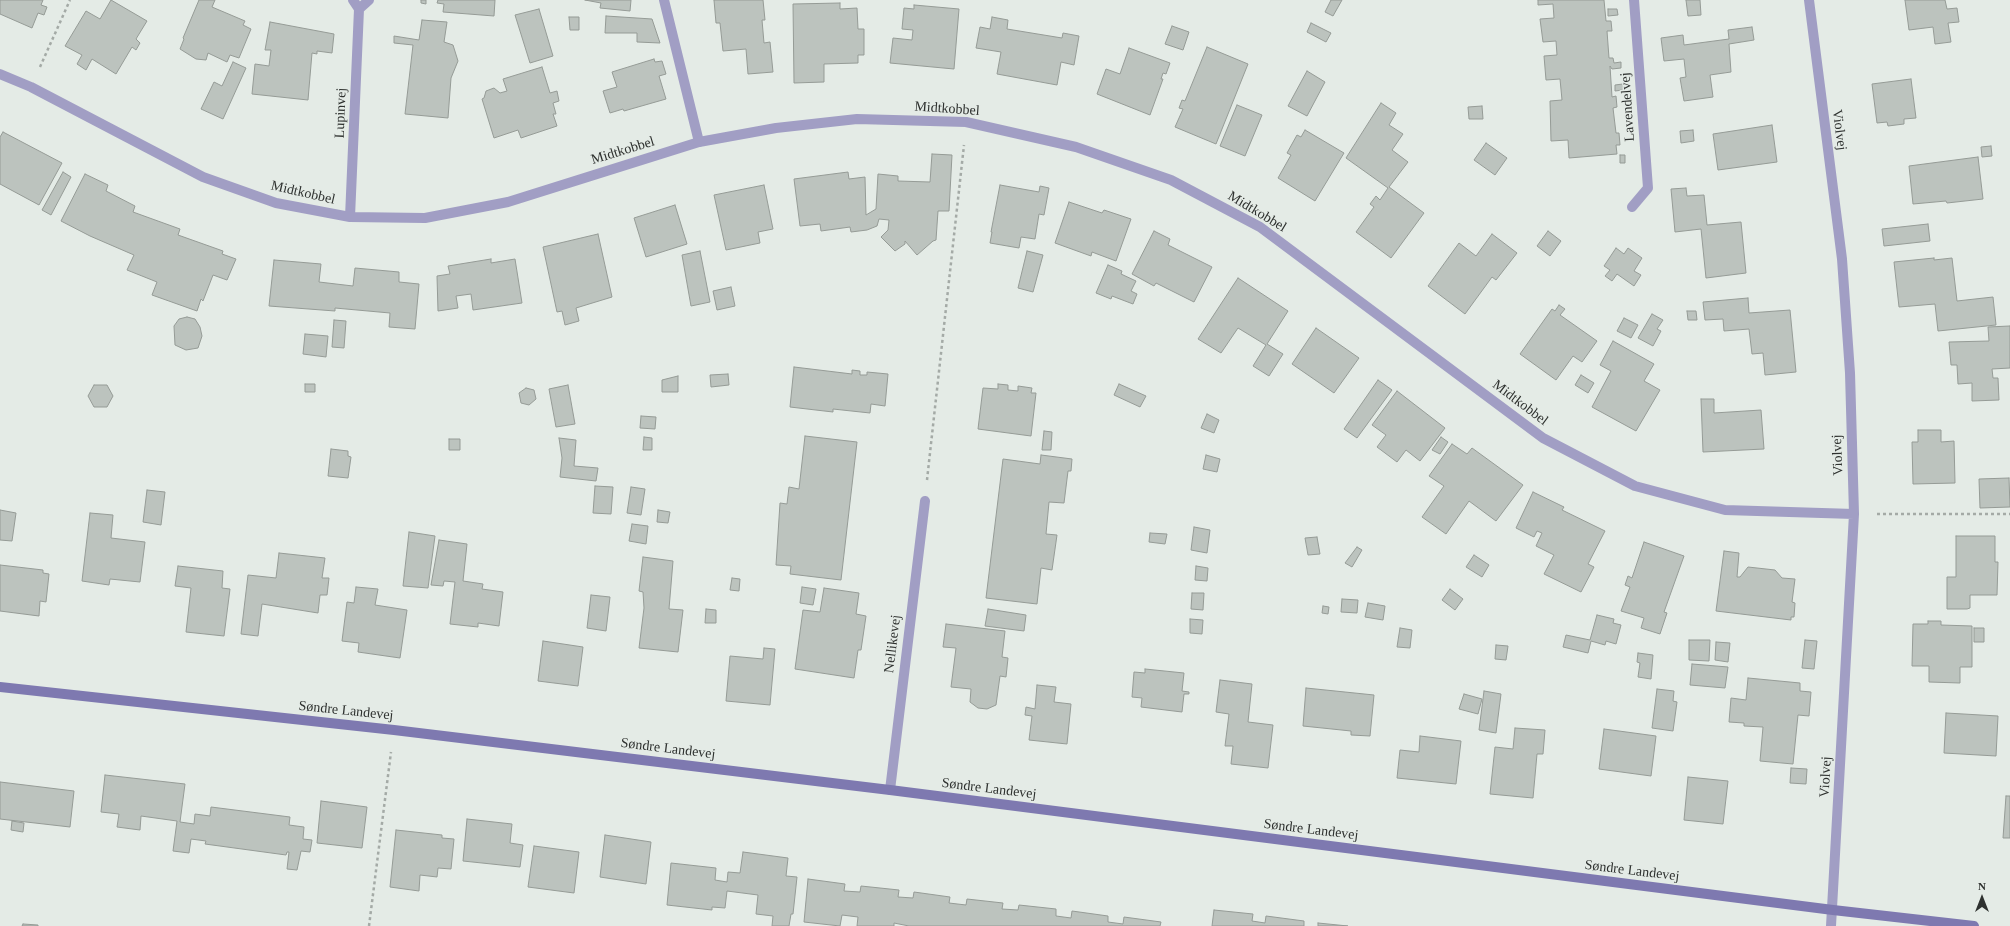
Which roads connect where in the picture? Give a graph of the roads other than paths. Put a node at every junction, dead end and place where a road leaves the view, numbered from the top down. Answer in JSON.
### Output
{"nodes":[{"id":1,"x":353,"y":0,"type":"edge"},
{"id":2,"x":369,"y":0,"type":"edge"},
{"id":3,"x":664,"y":0,"type":"edge"},
{"id":4,"x":1634,"y":0,"type":"edge"},
{"id":5,"x":1809,"y":0,"type":"edge"},
{"id":6,"x":359,"y":10,"type":"junction"},
{"id":7,"x":0,"y":74,"type":"edge"},
{"id":8,"x":699,"y":142,"type":"junction"},
{"id":9,"x":1632,"y":207,"type":"dead end"},
{"id":10,"x":350,"y":217,"type":"junction"},
{"id":11,"x":925,"y":501,"type":"road end"},
{"id":12,"x":1854,"y":514,"type":"junction"},
{"id":13,"x":0,"y":687,"type":"edge"},
{"id":14,"x":890,"y":790,"type":"junction"},
{"id":15,"x":1833,"y":910,"type":"junction"},
{"id":16,"x":1831,"y":926,"type":"edge"},
{"id":17,"x":1974,"y":926,"type":"edge"}],
"edges":[{"from":1,"to":6,"type":"street"},
{"from":2,"to":6,"type":"street"},
{"from":3,"to":8,"type":"street"},
{"from":4,"to":9,"type":"street","name":"Lavendelvej"},
{"from":5,"to":12,"type":"street","name":"Violvej"},
{"from":6,"to":10,"type":"street","name":"Lupinvej"},
{"from":7,"to":10,"type":"street","name":"Midtkobbel"},
{"from":8,"to":10,"type":"street","name":"Midtkobbel"},
{"from":8,"to":12,"type":"street","name":"Midtkobbel"},
{"from":11,"to":14,"type":"street","name":"Nellikevej"},
{"from":12,"to":15,"type":"street","name":"Violvej"},
{"from":13,"to":14,"type":"street","name":"Søndre Landevej"},
{"from":14,"to":15,"type":"street","name":"Søndre Landevej"},
{"from":15,"to":16,"type":"street","name":"Violvej"},
{"from":15,"to":17,"type":"street","name":"Søndre Landevej"}]}
